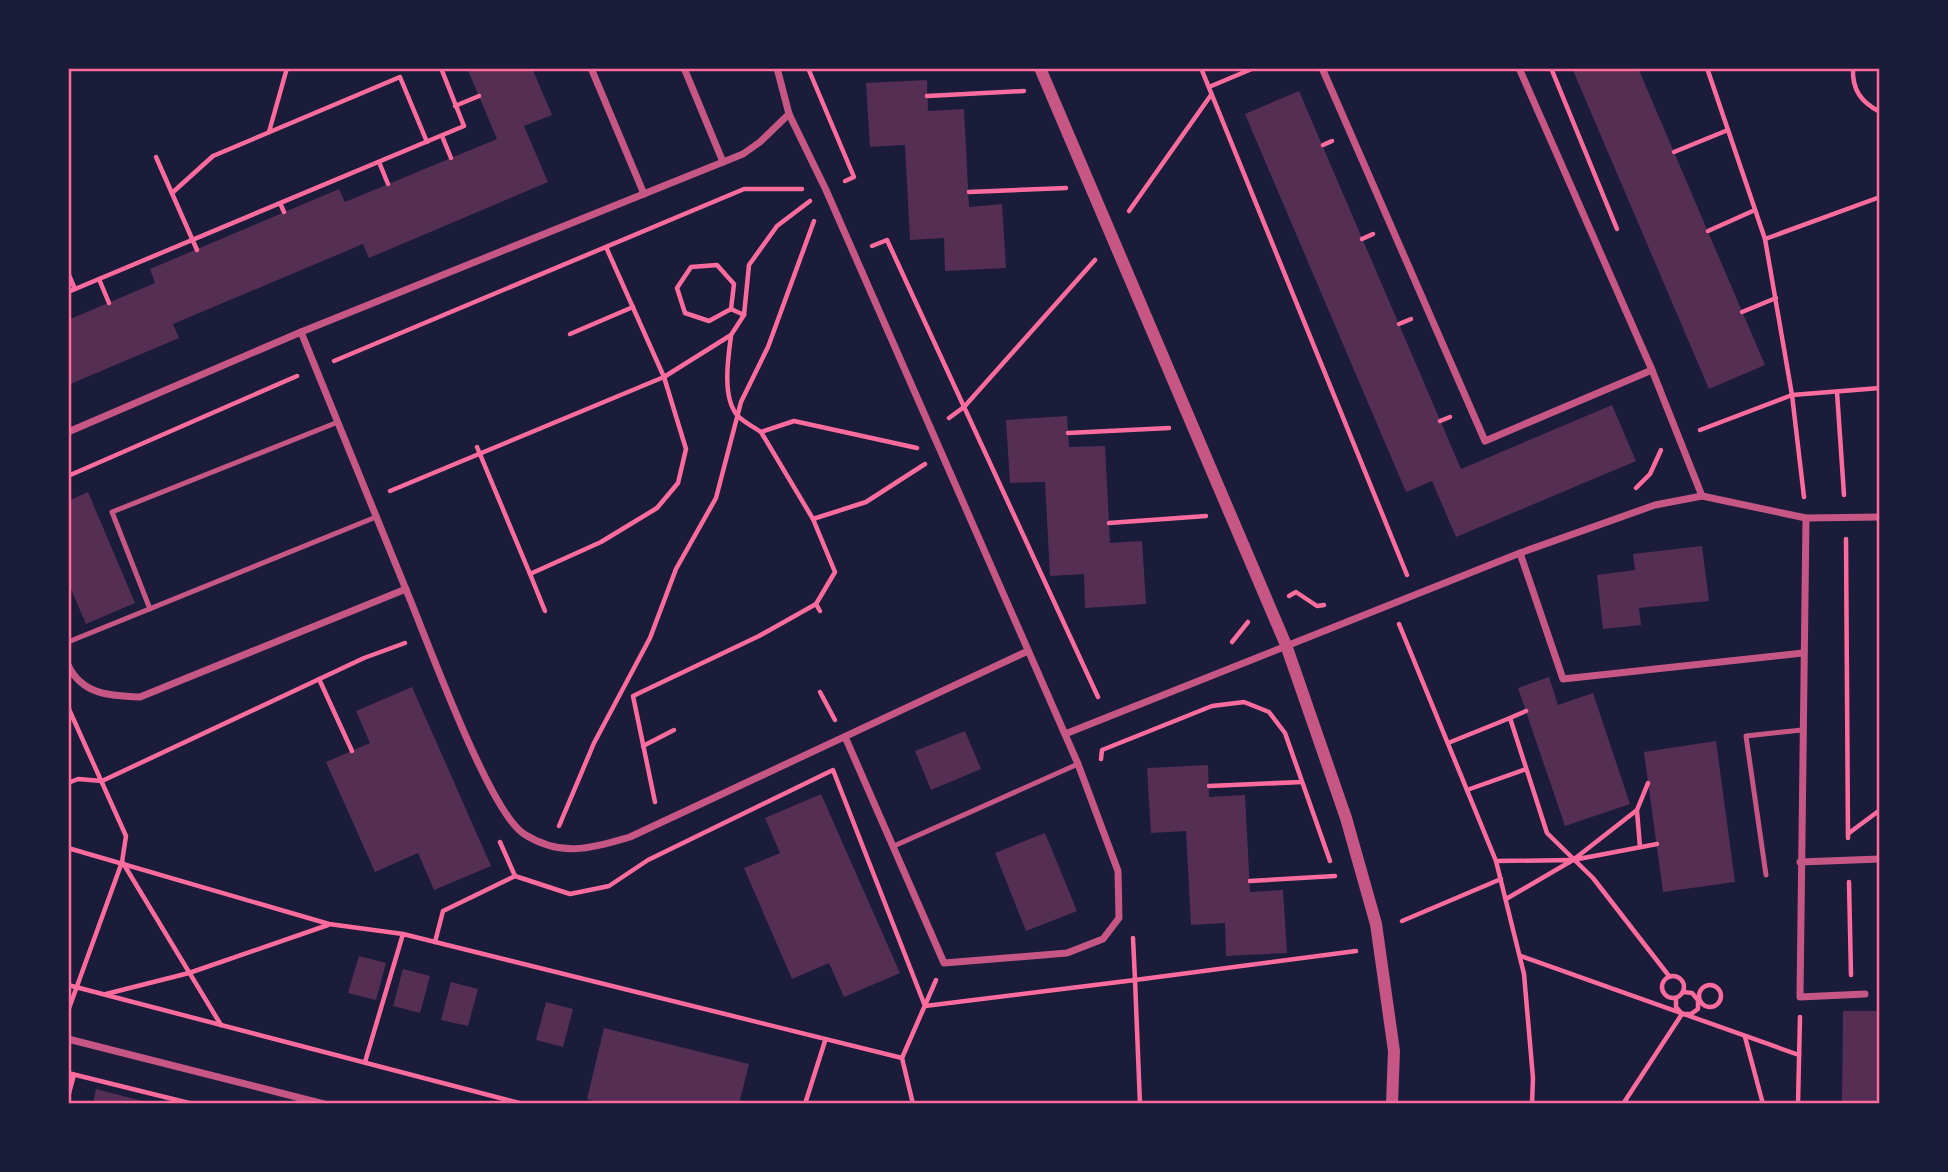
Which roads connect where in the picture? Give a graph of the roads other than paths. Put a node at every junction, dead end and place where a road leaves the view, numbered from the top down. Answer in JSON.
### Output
{"nodes":[{"id":1,"x":591,"y":68,"type":"edge"},
{"id":2,"x":684,"y":68,"type":"edge"},
{"id":3,"x":777,"y":68,"type":"edge"},
{"id":4,"x":1040,"y":68,"type":"edge"},
{"id":5,"x":1322,"y":68,"type":"edge"},
{"id":6,"x":1519,"y":68,"type":"edge"},
{"id":7,"x":789,"y":114,"type":"junction"},
{"id":8,"x":723,"y":162,"type":"junction"},
{"id":9,"x":644,"y":194,"type":"junction"},
{"id":10,"x":301,"y":332,"type":"junction"},
{"id":11,"x":1652,"y":370,"type":"junction"},
{"id":12,"x":338,"y":422,"type":"junction"},
{"id":13,"x":68,"y":432,"type":"edge"},
{"id":14,"x":1702,"y":496,"type":"junction"},
{"id":15,"x":376,"y":517,"type":"junction"},
{"id":16,"x":1880,"y":517,"type":"edge"},
{"id":17,"x":1806,"y":518,"type":"junction"},
{"id":18,"x":1520,"y":553,"type":"junction"},
{"id":19,"x":406,"y":589,"type":"junction"},
{"id":20,"x":150,"y":609,"type":"junction"},
{"id":21,"x":68,"y":642,"type":"edge"},
{"id":22,"x":1286,"y":645,"type":"junction"},
{"id":23,"x":1028,"y":651,"type":"junction"},
{"id":24,"x":1803,"y":653,"type":"junction"},
{"id":25,"x":68,"y":665,"type":"edge"},
{"id":26,"x":1802,"y":730,"type":"junction"},
{"id":27,"x":1065,"y":734,"type":"junction"},
{"id":28,"x":846,"y":739,"type":"junction"},
{"id":29,"x":1078,"y":764,"type":"junction"},
{"id":30,"x":894,"y":846,"type":"junction"},
{"id":31,"x":1880,"y":859,"type":"edge"},
{"id":32,"x":1800,"y":862,"type":"junction"},
{"id":33,"x":1766,"y":875,"type":"dead end"},
{"id":34,"x":1865,"y":994,"type":"dead end"},
{"id":35,"x":68,"y":1039,"type":"edge"},
{"id":36,"x":324,"y":1104,"type":"edge"},
{"id":37,"x":1392,"y":1104,"type":"edge"}],
"edges":[{"from":1,"to":9,"type":"street"},
{"from":2,"to":8,"type":"street"},
{"from":3,"to":7,"type":"street"},
{"from":4,"to":22,"type":"street"},
{"from":5,"to":11,"type":"street"},
{"from":6,"to":11,"type":"street"},
{"from":7,"to":8,"type":"street"},
{"from":7,"to":23,"type":"street"},
{"from":8,"to":9,"type":"street"},
{"from":9,"to":10,"type":"street"},
{"from":10,"to":12,"type":"street"},
{"from":10,"to":13,"type":"street"},
{"from":11,"to":14,"type":"street"},
{"from":12,"to":15,"type":"street"},
{"from":12,"to":20,"type":"lane"},
{"from":14,"to":17,"type":"street"},
{"from":14,"to":18,"type":"street"},
{"from":15,"to":19,"type":"street"},
{"from":15,"to":20,"type":"lane"},
{"from":16,"to":17,"type":"street"},
{"from":17,"to":24,"type":"street"},
{"from":18,"to":22,"type":"street"},
{"from":18,"to":24,"type":"street"},
{"from":19,"to":25,"type":"street"},
{"from":19,"to":28,"type":"street"},
{"from":20,"to":21,"type":"lane"},
{"from":22,"to":27,"type":"street"},
{"from":22,"to":37,"type":"street"},
{"from":23,"to":27,"type":"street"},
{"from":23,"to":28,"type":"street"},
{"from":24,"to":26,"type":"street"},
{"from":26,"to":32,"type":"street"},
{"from":26,"to":33,"type":"lane"},
{"from":27,"to":29,"type":"street"},
{"from":28,"to":30,"type":"street"},
{"from":29,"to":30,"type":"lane"},
{"from":29,"to":30,"type":"street"},
{"from":31,"to":32,"type":"street"},
{"from":32,"to":34,"type":"street"},
{"from":35,"to":36,"type":"street"}]}
